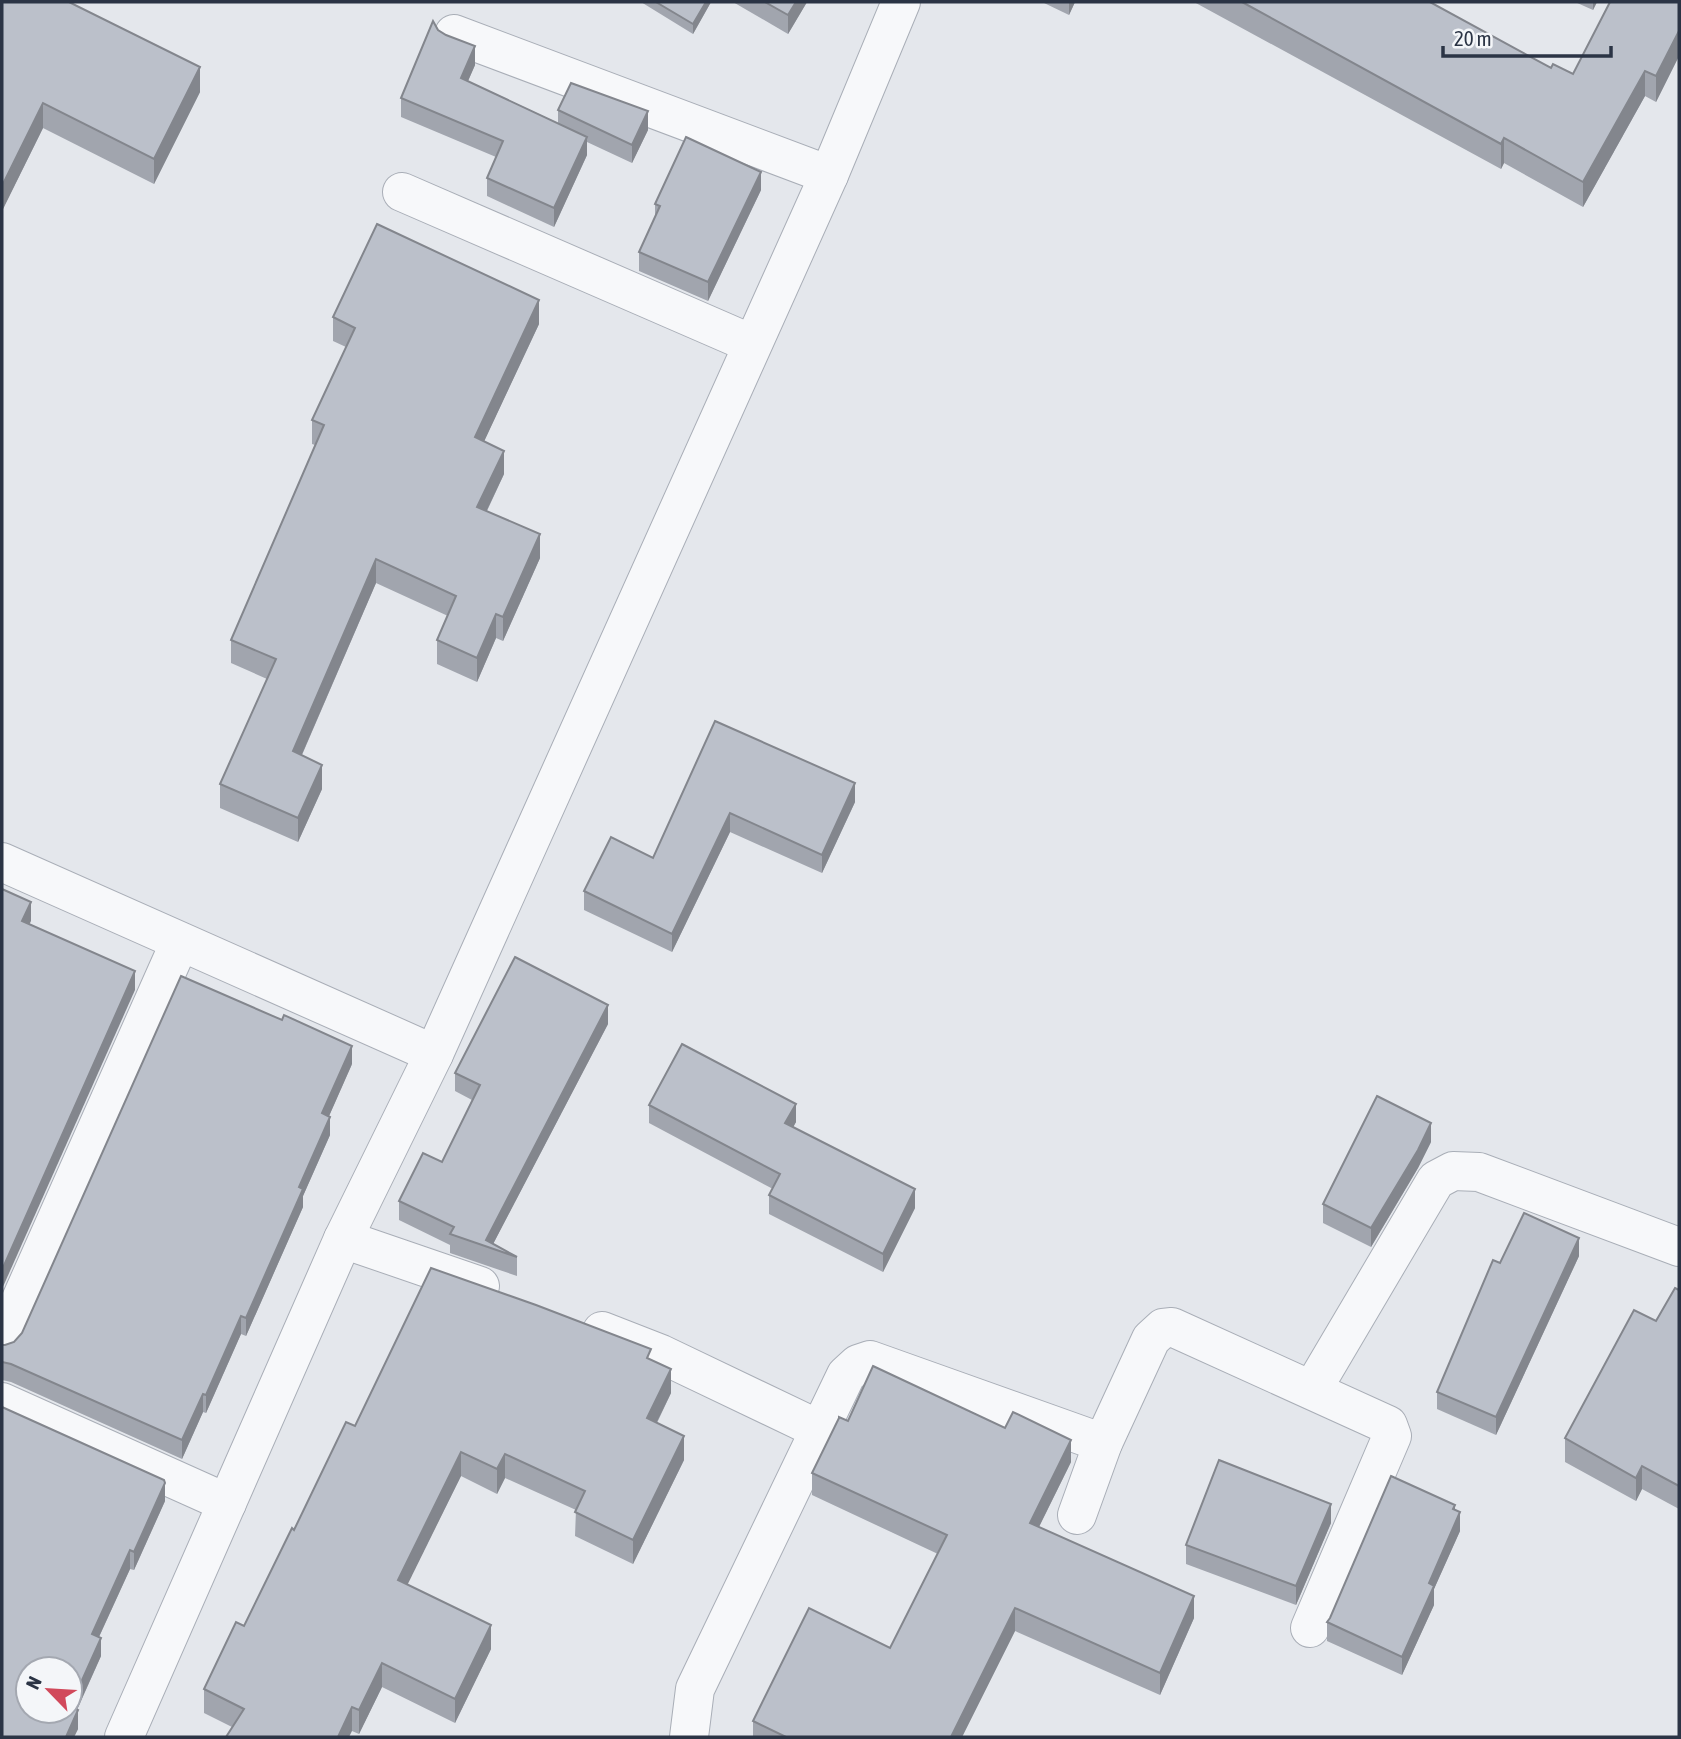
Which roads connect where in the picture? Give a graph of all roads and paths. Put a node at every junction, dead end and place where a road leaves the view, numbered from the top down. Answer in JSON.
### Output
{"nodes":[{"id":1,"x":901,"y":2,"type":"edge"},
{"id":2,"x":454,"y":34,"type":"dead end"},
{"id":3,"x":829,"y":175,"type":"junction"},
{"id":4,"x":402,"y":192,"type":"dead end"},
{"id":5,"x":752,"y":344,"type":"junction"},
{"id":6,"x":2,"y":862,"type":"edge"},
{"id":7,"x":180,"y":942,"type":"junction"},
{"id":8,"x":434,"y":1054,"type":"junction"},
{"id":9,"x":343,"y":1239,"type":"junction"},
{"id":10,"x":1679,"y":1247,"type":"edge"},
{"id":11,"x":506,"y":1295,"type":"edge"},
{"id":12,"x":570,"y":1318,"type":"edge"},
{"id":13,"x":2,"y":1342,"type":"edge"},
{"id":14,"x":1312,"y":1390,"type":"junction"},
{"id":15,"x":2,"y":1402,"type":"edge"},
{"id":16,"x":820,"y":1430,"type":"junction"},
{"id":17,"x":1103,"y":1443,"type":"junction"},
{"id":18,"x":227,"y":1503,"type":"junction"},
{"id":19,"x":1077,"y":1516,"type":"dead end"},
{"id":20,"x":1310,"y":1628,"type":"dead end"},
{"id":21,"x":124,"y":1737,"type":"edge"},
{"id":22,"x":689,"y":1737,"type":"edge"}],
"edges":[{"from":1,"to":3,"type":"street"},
{"from":2,"to":3,"type":"street"},
{"from":3,"to":5,"type":"street"},
{"from":4,"to":5,"type":"street"},
{"from":5,"to":8,"type":"street"},
{"from":6,"to":7,"type":"street"},
{"from":7,"to":8,"type":"street"},
{"from":7,"to":13,"type":"street"},
{"from":8,"to":9,"type":"street"},
{"from":9,"to":11,"type":"street"},
{"from":9,"to":18,"type":"street"},
{"from":10,"to":14,"type":"street"},
{"from":12,"to":16,"type":"street"},
{"from":14,"to":17,"type":"street"},
{"from":14,"to":20,"type":"street"},
{"from":15,"to":18,"type":"street"},
{"from":16,"to":17,"type":"street"},
{"from":16,"to":22,"type":"street"},
{"from":17,"to":19,"type":"street"},
{"from":18,"to":21,"type":"street"}]}
